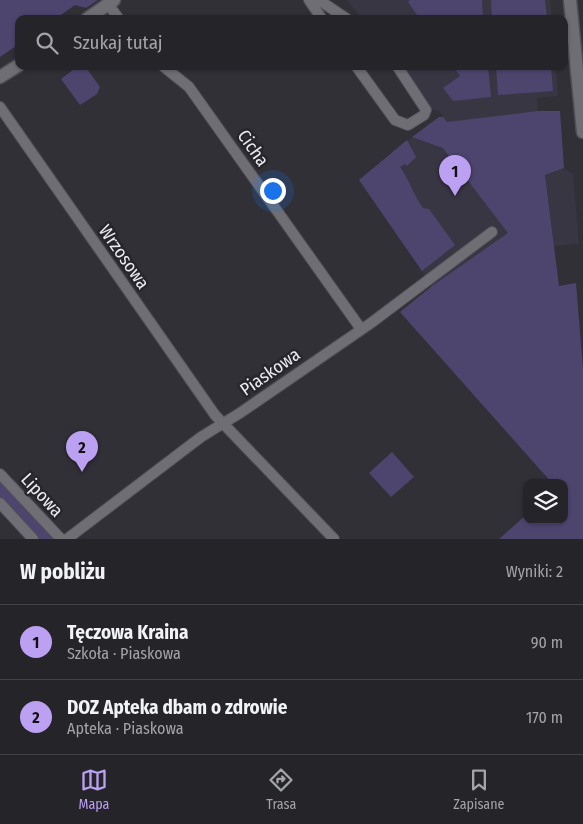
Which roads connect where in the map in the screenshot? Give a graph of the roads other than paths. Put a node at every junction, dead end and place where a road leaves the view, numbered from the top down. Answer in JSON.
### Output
{"nodes":[{"id":1,"x":309,"y":0,"type":"edge"},
{"id":2,"x":320,"y":0,"type":"edge"},
{"id":3,"x":570,"y":0,"type":"edge"},
{"id":4,"x":111,"y":2,"type":"edge"},
{"id":5,"x":93,"y":15,"type":"edge"},
{"id":6,"x":117,"y":15,"type":"edge"},
{"id":7,"x":319,"y":15,"type":"edge"},
{"id":8,"x":341,"y":15,"type":"edge"},
{"id":9,"x":15,"y":68,"type":"edge"},
{"id":10,"x":168,"y":70,"type":"edge"},
{"id":11,"x":359,"y":70,"type":"edge"},
{"id":12,"x":400,"y":70,"type":"edge"},
{"id":13,"x":0,"y":77,"type":"edge"},
{"id":14,"x":0,"y":107,"type":"edge"},
{"id":15,"x":583,"y":132,"type":"edge"},
{"id":16,"x":492,"y":232,"type":"dead end"},
{"id":17,"x":361,"y":329,"type":"junction"},
{"id":18,"x":222,"y":424,"type":"junction"},
{"id":19,"x":0,"y":474,"type":"edge"},
{"id":20,"x":0,"y":503,"type":"edge"},
{"id":21,"x":33,"y":539,"type":"edge"},
{"id":22,"x":61,"y":539,"type":"edge"},
{"id":23,"x":67,"y":539,"type":"edge"},
{"id":24,"x":334,"y":539,"type":"edge"}],
"edges":[{"from":1,"to":7,"type":"street"},
{"from":2,"to":8,"type":"street"},
{"from":3,"to":15,"type":"street"},
{"from":4,"to":5,"type":"street"},
{"from":4,"to":6,"type":"street"},
{"from":9,"to":13,"type":"street"},
{"from":10,"to":17,"type":"street","name":"Cicha"},
{"from":11,"to":12,"type":"street"},
{"from":14,"to":18,"type":"street","name":"Wrzosowa"},
{"from":16,"to":17,"type":"street","name":"Piaskowa"},
{"from":17,"to":18,"type":"street","name":"Piaskowa"},
{"from":18,"to":23,"type":"street","name":"Piaskowa"},
{"from":18,"to":24,"type":"street","name":"Wrzosowa"},
{"from":19,"to":22,"type":"street","name":"Lipowa"},
{"from":20,"to":21,"type":"street","name":"Lipowa"}]}
